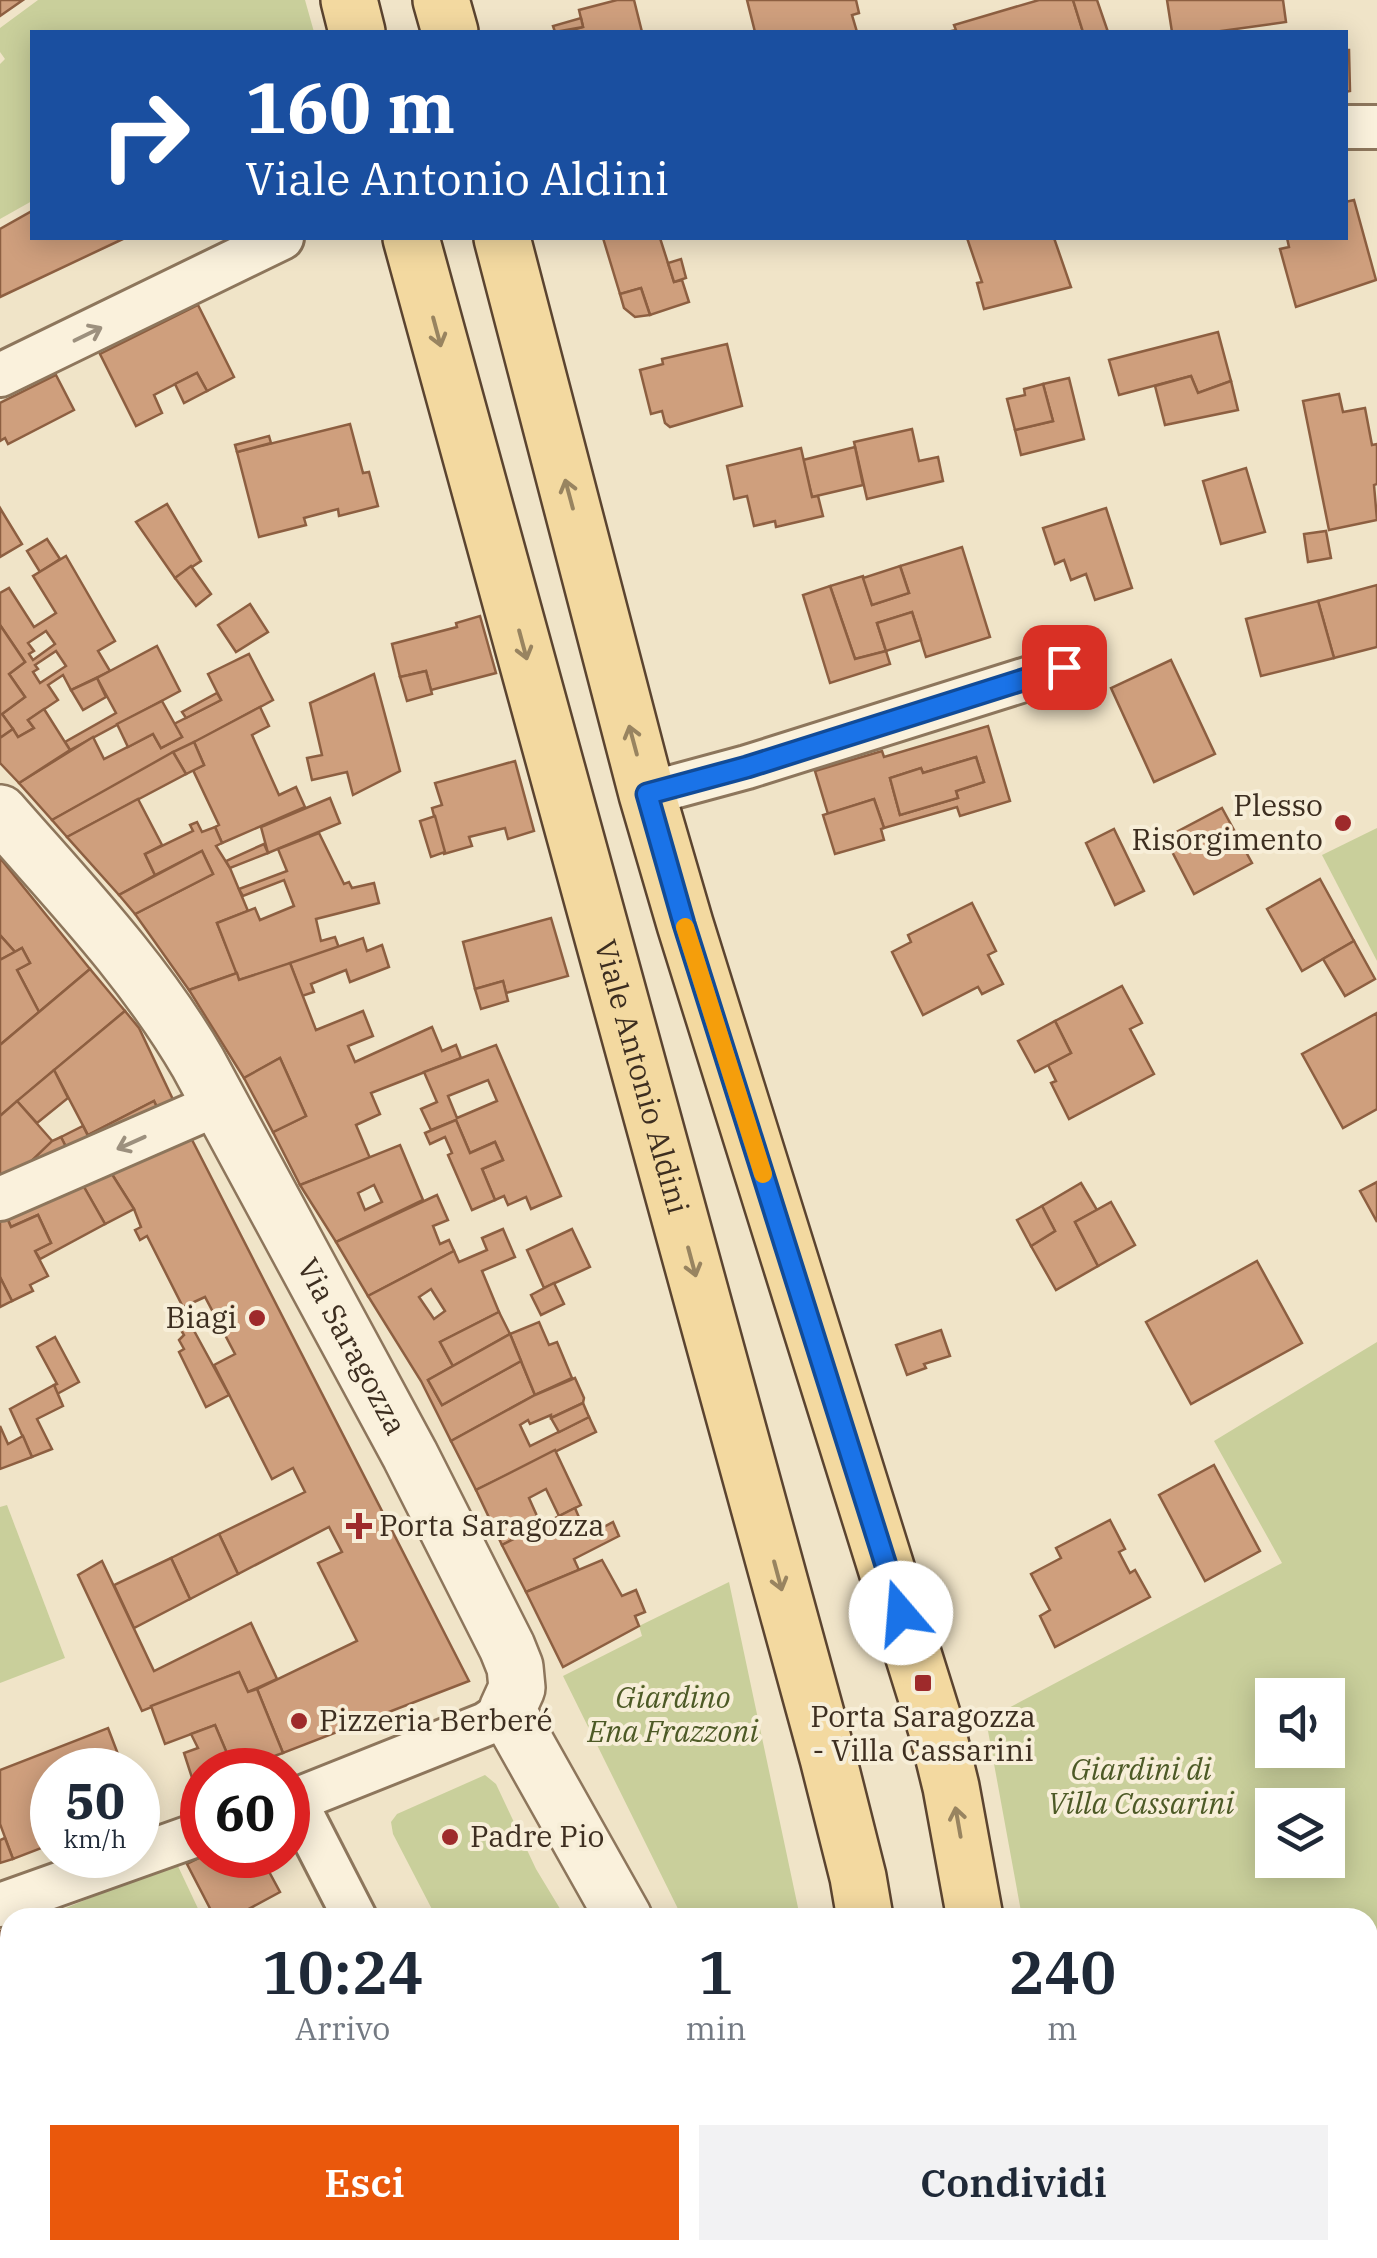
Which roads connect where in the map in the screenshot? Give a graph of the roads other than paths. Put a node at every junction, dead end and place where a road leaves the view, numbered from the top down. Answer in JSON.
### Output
{"nodes":[{"id":1,"x":349,"y":0,"type":"edge"},
{"id":2,"x":442,"y":0,"type":"edge"},
{"id":3,"x":356,"y":30,"type":"edge"},
{"id":4,"x":450,"y":30,"type":"edge"},
{"id":5,"x":1348,"y":127,"type":"edge"},
{"id":6,"x":1377,"y":127,"type":"edge"},
{"id":7,"x":278,"y":240,"type":"edge"},
{"id":8,"x":412,"y":240,"type":"edge"},
{"id":9,"x":503,"y":240,"type":"edge"},
{"id":10,"x":0,"y":375,"type":"edge"},
{"id":11,"x":1064,"y":667,"type":"dead end"},
{"id":12,"x":647,"y":794,"type":"junction"},
{"id":13,"x":0,"y":813,"type":"edge"},
{"id":14,"x":220,"y":1103,"type":"junction"},
{"id":15,"x":0,"y":1199,"type":"edge"},
{"id":16,"x":506,"y":1710,"type":"junction"},
{"id":17,"x":310,"y":1794,"type":"edge"},
{"id":18,"x":310,"y":1836,"type":"edge"},
{"id":19,"x":180,"y":1841,"type":"edge"},
{"id":20,"x":0,"y":1905,"type":"edge"},
{"id":21,"x":349,"y":1908,"type":"edge"},
{"id":22,"x":618,"y":1908,"type":"edge"},
{"id":23,"x":863,"y":1908,"type":"edge"},
{"id":24,"x":973,"y":1908,"type":"edge"}],
"edges":[{"from":1,"to":3,"type":"main road"},
{"from":2,"to":4,"type":"main road"},
{"from":5,"to":6,"type":"street"},
{"from":10,"to":7,"type":"street","one_way":true},
{"from":8,"to":23,"type":"main road","name":"Viale Antonio Aldini","one_way":true},
{"from":12,"to":9,"type":"main road","one_way":true},
{"from":11,"to":12,"type":"street"},
{"from":24,"to":12,"type":"main road","one_way":true},
{"from":13,"to":14,"type":"street","name":"Via Saragozza"},
{"from":14,"to":15,"type":"street","one_way":true},
{"from":14,"to":16,"type":"street","name":"Via Saragozza"},
{"from":16,"to":17,"type":"street"},
{"from":16,"to":22,"type":"street"},
{"from":18,"to":21,"type":"street"},
{"from":19,"to":20,"type":"street"}]}
